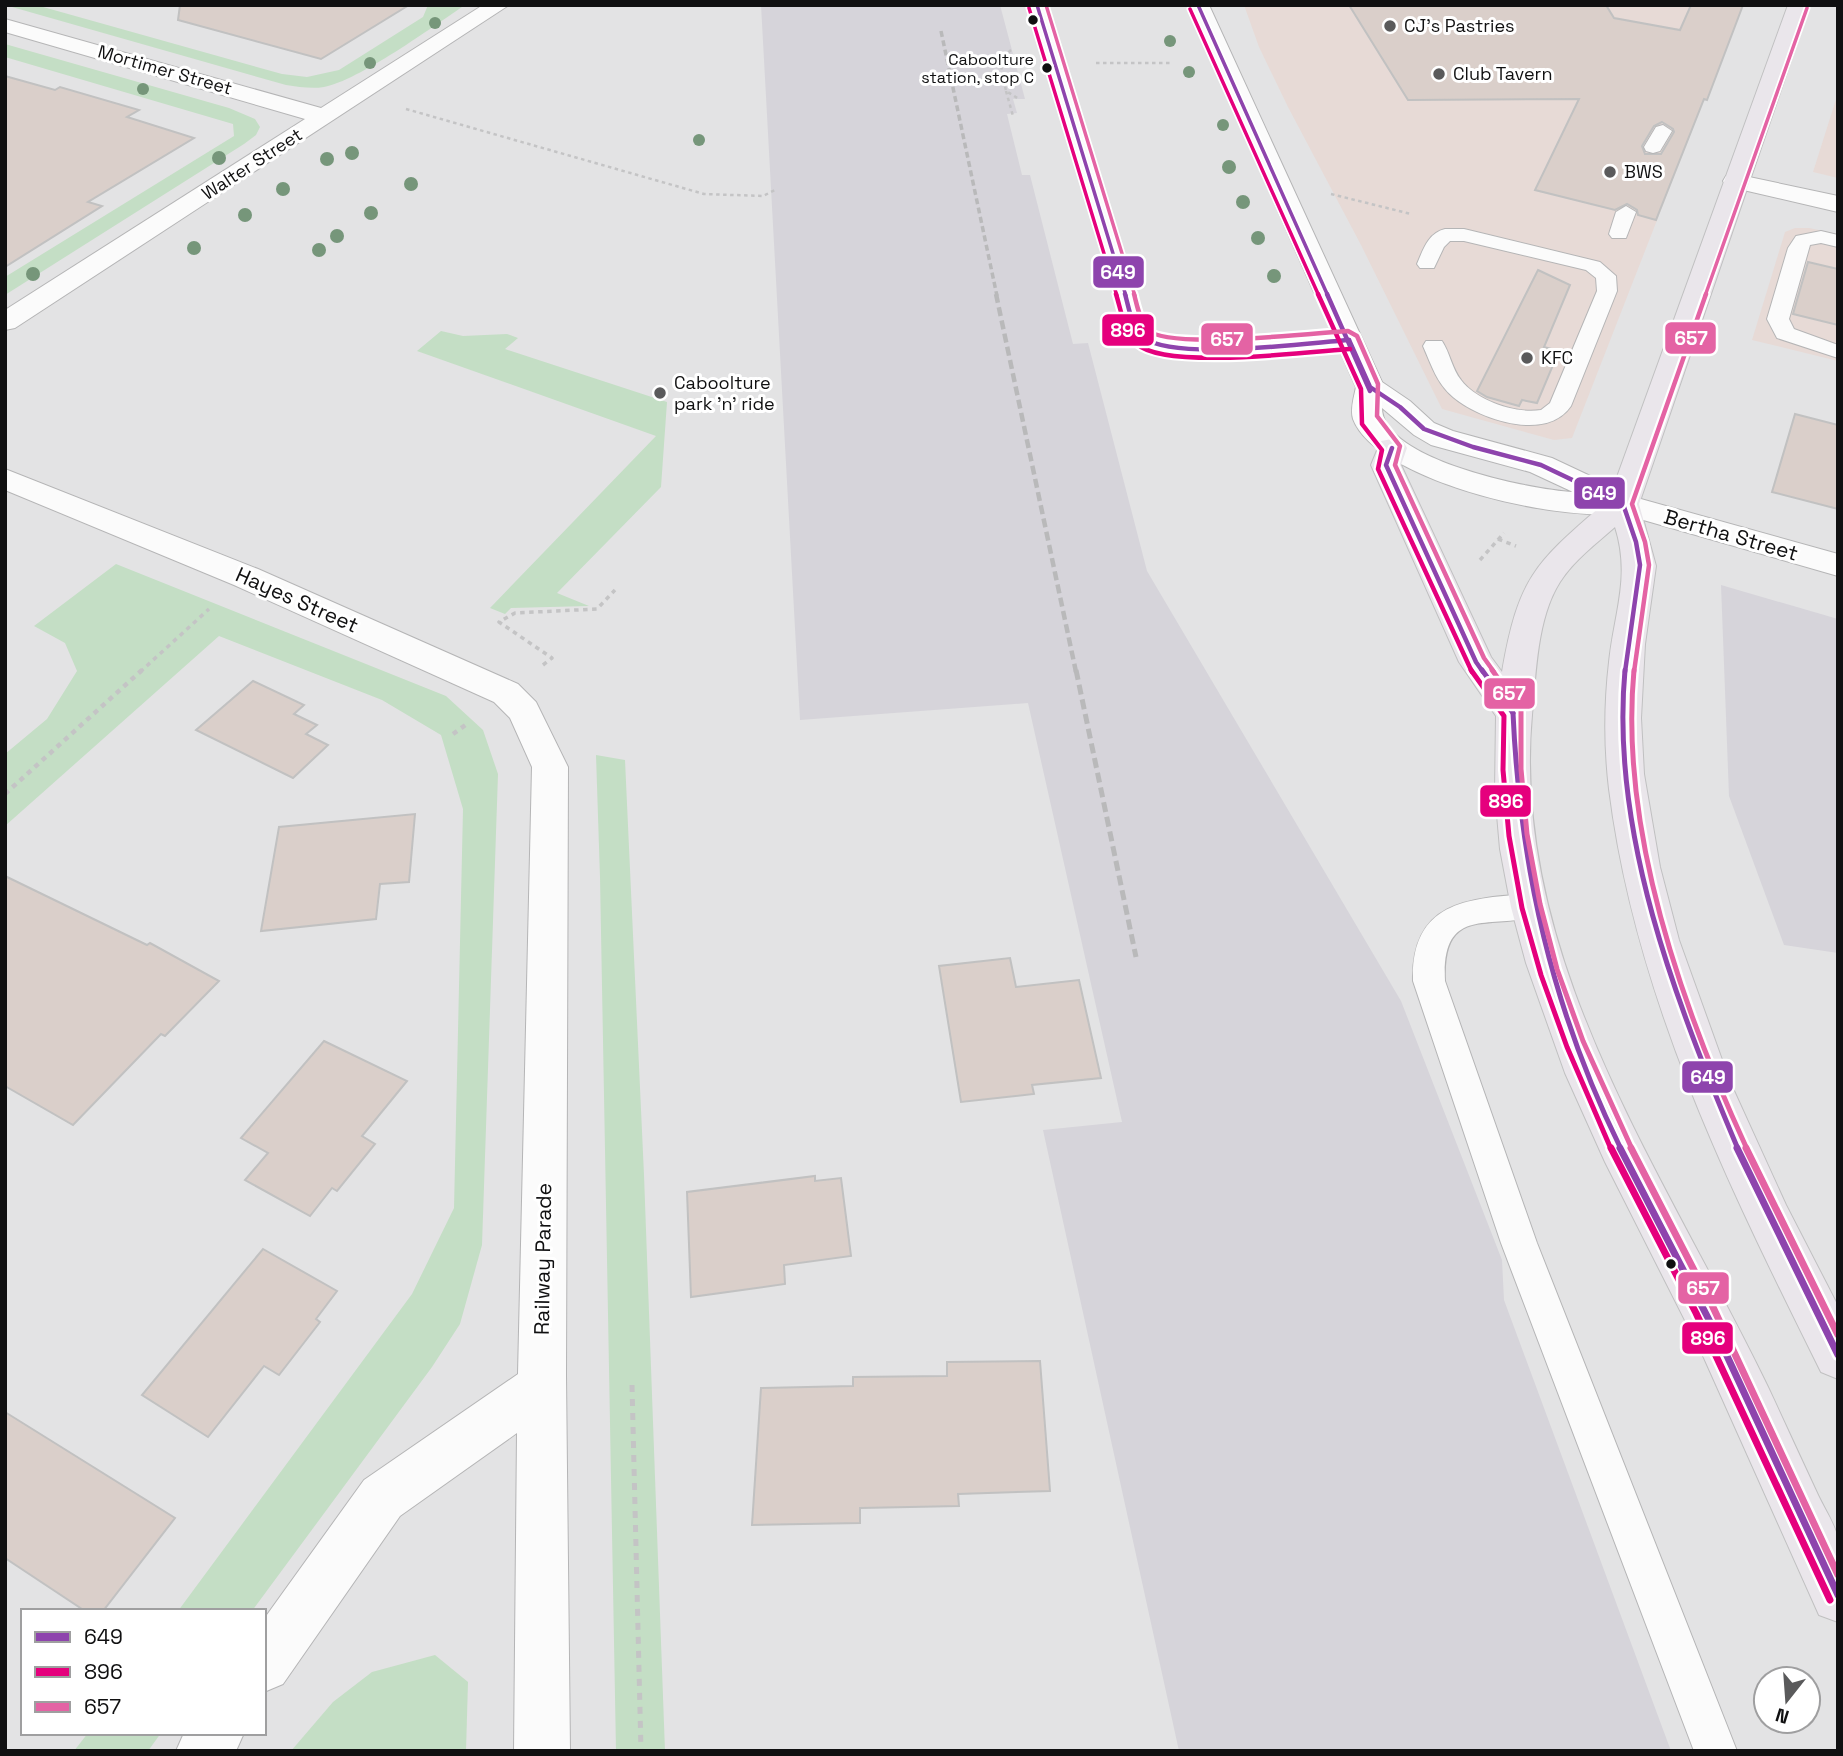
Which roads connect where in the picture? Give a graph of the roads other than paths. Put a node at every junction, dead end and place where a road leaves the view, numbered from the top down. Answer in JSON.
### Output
{"nodes":[{"id":1,"x":498,"y":5,"type":"edge"},
{"id":2,"x":1037,"y":5,"type":"edge"},
{"id":3,"x":1198,"y":5,"type":"edge"},
{"id":4,"x":1799,"y":5,"type":"edge"},
{"id":5,"x":5,"y":25,"type":"edge"},
{"id":6,"x":325,"y":117,"type":"junction"},
{"id":7,"x":1735,"y":181,"type":"junction"},
{"id":8,"x":1838,"y":204,"type":"edge"},
{"id":9,"x":1626,"y":212,"type":"dead end"},
{"id":10,"x":1619,"y":234,"type":"dead end"},
{"id":11,"x":1838,"y":241,"type":"edge"},
{"id":12,"x":1427,"y":264,"type":"dead end"},
{"id":13,"x":5,"y":322,"type":"edge"},
{"id":14,"x":1349,"y":340,"type":"junction"},
{"id":15,"x":1434,"y":346,"type":"dead end"},
{"id":16,"x":1838,"y":352,"type":"edge"},
{"id":17,"x":1370,"y":387,"type":"junction"},
{"id":18,"x":1392,"y":447,"type":"junction"},
{"id":19,"x":5,"y":479,"type":"edge"},
{"id":20,"x":1623,"y":504,"type":"junction"},
{"id":21,"x":1838,"y":565,"type":"edge"},
{"id":22,"x":1513,"y":713,"type":"junction"},
{"id":23,"x":550,"y":767,"type":"joint"},
{"id":24,"x":1531,"y":906,"type":"junction"},
{"id":25,"x":1838,"y":1355,"type":"edge"},
{"id":26,"x":542,"y":1386,"type":"junction"},
{"id":27,"x":1838,"y":1596,"type":"edge"},
{"id":28,"x":266,"y":1662,"type":"edge"},
{"id":29,"x":215,"y":1735,"type":"edge"},
{"id":30,"x":204,"y":1751,"type":"edge"},
{"id":31,"x":542,"y":1751,"type":"edge"},
{"id":32,"x":1716,"y":1751,"type":"edge"}],
"edges":[{"from":1,"to":6,"type":"street","name":"Walter Street"},
{"from":2,"to":14,"type":"lane"},
{"from":3,"to":14,"type":"street"},
{"from":4,"to":7,"type":"main road"},
{"from":5,"to":6,"type":"street","name":"Mortimer Street"},
{"from":6,"to":13,"type":"street","name":"Walter Street"},
{"from":7,"to":8,"type":"street"},
{"from":7,"to":20,"type":"main road"},
{"from":9,"to":10,"type":"lane"},
{"from":11,"to":16,"type":"lane"},
{"from":12,"to":15,"type":"lane"},
{"from":14,"to":17,"type":"street"},
{"from":17,"to":18,"type":"street"},
{"from":17,"to":20,"type":"street"},
{"from":18,"to":20,"type":"street"},
{"from":18,"to":22,"type":"main road"},
{"from":19,"to":23,"type":"street","name":"Hayes Street"},
{"from":20,"to":21,"type":"street","name":"Bertha Street"},
{"from":20,"to":22,"type":"main road"},
{"from":20,"to":25,"type":"main road"},
{"from":22,"to":24,"type":"main road"},
{"from":23,"to":26,"type":"street","name":"Railway Parade"},
{"from":24,"to":27,"type":"main road"},
{"from":24,"to":32,"type":"lane"},
{"from":26,"to":28,"type":"street"},
{"from":26,"to":31,"type":"street","name":"Railway Parade"},
{"from":29,"to":30,"type":"street"}]}
